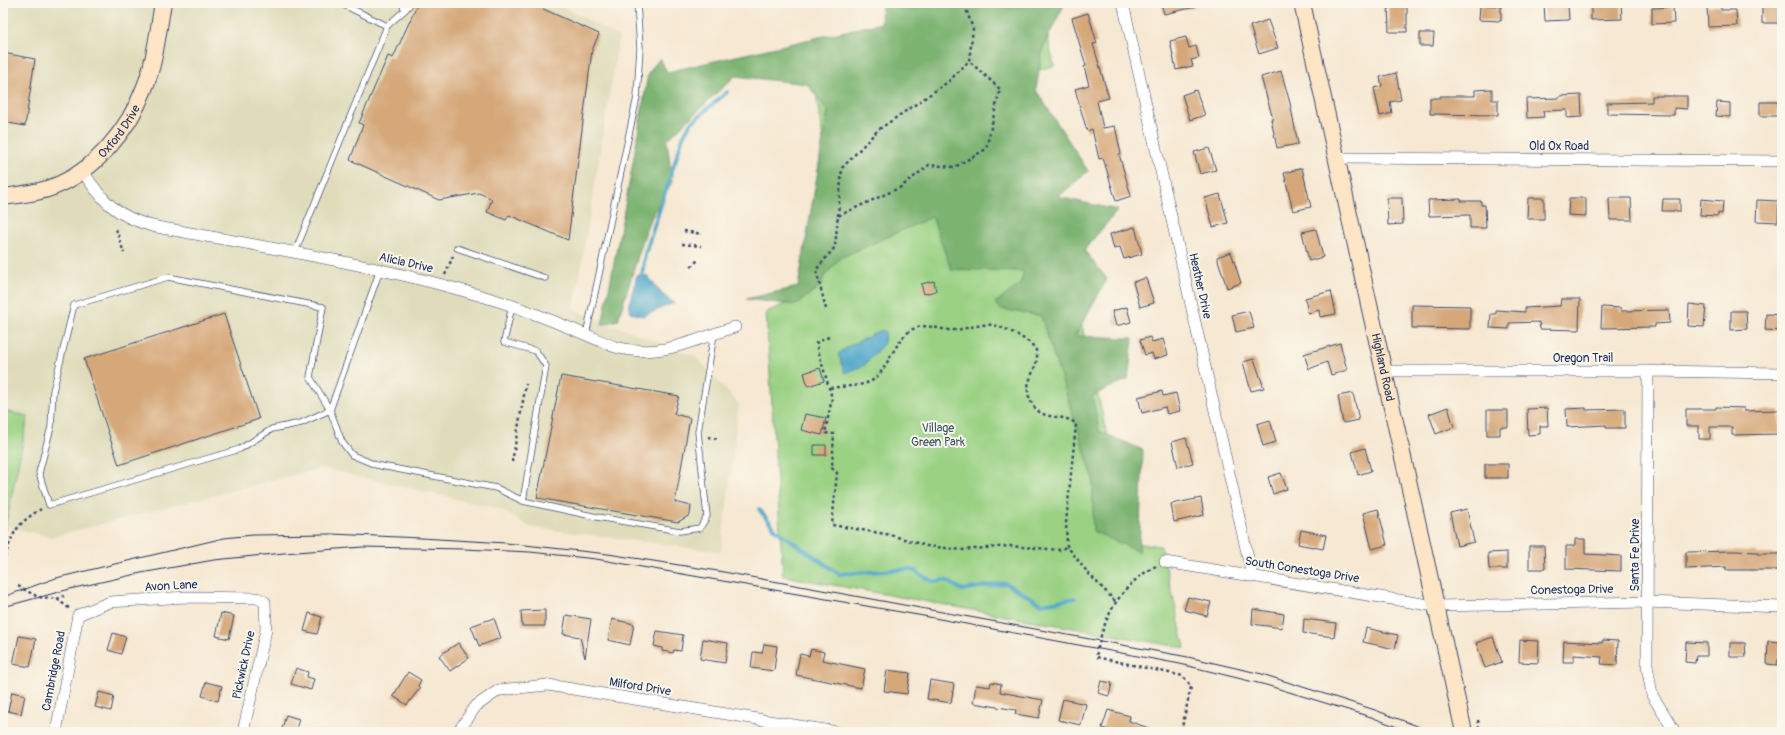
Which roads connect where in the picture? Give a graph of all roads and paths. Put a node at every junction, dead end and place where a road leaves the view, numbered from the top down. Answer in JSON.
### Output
{"nodes":[{"id":1,"x":163,"y":3,"type":"edge"},
{"id":2,"x":340,"y":3,"type":"edge"},
{"id":3,"x":402,"y":3,"type":"edge"},
{"id":4,"x":411,"y":3,"type":"edge"},
{"id":5,"x":964,"y":3,"type":"edge"},
{"id":6,"x":1124,"y":3,"type":"edge"},
{"id":7,"x":1302,"y":3,"type":"edge"},
{"id":8,"x":638,"y":4,"type":"edge"},
{"id":9,"x":404,"y":10,"type":"junction"},
{"id":10,"x":387,"y":26,"type":"junction"},
{"id":11,"x":968,"y":61,"type":"junction"},
{"id":12,"x":1336,"y":158,"type":"junction"},
{"id":13,"x":1782,"y":161,"type":"edge"},
{"id":14,"x":82,"y":170,"type":"junction"},
{"id":15,"x":3,"y":197,"type":"edge"},
{"id":16,"x":838,"y":216,"type":"junction"},
{"id":17,"x":116,"y":229,"type":"dead end"},
{"id":18,"x":684,"y":231,"type":"dead end"},
{"id":19,"x":702,"y":234,"type":"dead end"},
{"id":20,"x":682,"y":244,"type":"dead end"},
{"id":21,"x":701,"y":246,"type":"dead end"},
{"id":22,"x":457,"y":248,"type":"dead end"},
{"id":23,"x":295,"y":252,"type":"junction"},
{"id":24,"x":124,"y":253,"type":"dead end"},
{"id":25,"x":699,"y":259,"type":"dead end"},
{"id":26,"x":448,"y":266,"type":"dead end"},
{"id":27,"x":691,"y":267,"type":"dead end"},
{"id":28,"x":380,"y":270,"type":"junction"},
{"id":29,"x":445,"y":276,"type":"dead end"},
{"id":30,"x":545,"y":278,"type":"dead end"},
{"id":31,"x":512,"y":305,"type":"junction"},
{"id":32,"x":826,"y":309,"type":"dead end"},
{"id":33,"x":736,"y":327,"type":"dead end"},
{"id":34,"x":714,"y":333,"type":"junction"},
{"id":35,"x":586,"y":335,"type":"junction"},
{"id":36,"x":828,"y":337,"type":"dead end"},
{"id":37,"x":1383,"y":371,"type":"junction"},
{"id":38,"x":1648,"y":371,"type":"junction"},
{"id":39,"x":1782,"y":373,"type":"edge"},
{"id":40,"x":526,"y":384,"type":"dead end"},
{"id":41,"x":830,"y":388,"type":"junction"},
{"id":42,"x":330,"y":410,"type":"junction"},
{"id":43,"x":708,"y":437,"type":"dead end"},
{"id":44,"x":719,"y":439,"type":"dead end"},
{"id":45,"x":512,"y":462,"type":"dead end"},
{"id":46,"x":523,"y":501,"type":"junction"},
{"id":47,"x":49,"y":505,"type":"junction"},
{"id":48,"x":1067,"y":546,"type":"junction"},
{"id":49,"x":1165,"y":562,"type":"joint"},
{"id":50,"x":3,"y":563,"type":"edge"},
{"id":51,"x":1252,"y":575,"type":"junction"},
{"id":52,"x":18,"y":586,"type":"dead end"},
{"id":53,"x":64,"y":596,"type":"dead end"},
{"id":54,"x":57,"y":599,"type":"junction"},
{"id":55,"x":265,"y":602,"type":"joint"},
{"id":56,"x":1116,"y":602,"type":"junction"},
{"id":57,"x":1648,"y":602,"type":"junction"},
{"id":58,"x":1435,"y":606,"type":"junction"},
{"id":59,"x":1782,"y":607,"type":"edge"},
{"id":60,"x":78,"y":615,"type":"junction"},
{"id":61,"x":1478,"y":720,"type":"dead end"},
{"id":62,"x":1462,"y":726,"type":"edge"},
{"id":63,"x":56,"y":732,"type":"edge"},
{"id":64,"x":243,"y":732,"type":"edge"},
{"id":65,"x":458,"y":732,"type":"edge"},
{"id":66,"x":837,"y":732,"type":"edge"},
{"id":67,"x":1181,"y":732,"type":"edge"},
{"id":68,"x":1480,"y":732,"type":"edge"},
{"id":69,"x":1675,"y":732,"type":"edge"}],
"edges":[{"from":1,"to":14,"type":"street","name":"Oxford Drive"},
{"from":2,"to":10,"type":"lane"},
{"from":3,"to":9,"type":"lane"},
{"from":4,"to":9,"type":"lane"},
{"from":5,"to":11,"type":"path"},
{"from":6,"to":51,"type":"street","name":"Heather Drive"},
{"from":7,"to":12,"type":"street","name":"Highland Road"},
{"from":8,"to":35,"type":"lane"},
{"from":9,"to":10,"type":"lane"},
{"from":10,"to":23,"type":"lane"},
{"from":11,"to":16,"type":"path"},
{"from":11,"to":16,"type":"path"},
{"from":12,"to":13,"type":"street","name":"Old Ox Road"},
{"from":12,"to":37,"type":"street","name":"Highland Road"},
{"from":14,"to":15,"type":"street","name":"Oxford Drive"},
{"from":14,"to":23,"type":"street","name":"Alicia Drive"},
{"from":16,"to":32,"type":"path"},
{"from":17,"to":24,"type":"path"},
{"from":18,"to":19,"type":"path"},
{"from":20,"to":21,"type":"path"},
{"from":22,"to":30,"type":"lane"},
{"from":23,"to":28,"type":"street","name":"Alicia Drive"},
{"from":25,"to":27,"type":"path"},
{"from":26,"to":29,"type":"path"},
{"from":28,"to":31,"type":"street","name":"Alicia Drive"},
{"from":28,"to":42,"type":"lane"},
{"from":31,"to":35,"type":"street","name":"Alicia Drive"},
{"from":31,"to":46,"type":"lane"},
{"from":33,"to":34,"type":"street","name":"Alicia Drive"},
{"from":34,"to":35,"type":"street","name":"Alicia Drive"},
{"from":34,"to":46,"type":"lane"},
{"from":36,"to":41,"type":"path"},
{"from":37,"to":38,"type":"street","name":"Oregon Trail"},
{"from":37,"to":58,"type":"street","name":"Highland Road"},
{"from":38,"to":39,"type":"street","name":"Oregon Trail"},
{"from":38,"to":57,"type":"street","name":"Santa Fe Drive"},
{"from":40,"to":45,"type":"path"},
{"from":41,"to":48,"type":"path"},
{"from":41,"to":48,"type":"path"},
{"from":42,"to":46,"type":"lane"},
{"from":42,"to":47,"type":"lane"},
{"from":42,"to":47,"type":"lane"},
{"from":43,"to":44,"type":"path"},
{"from":47,"to":50,"type":"path"},
{"from":48,"to":56,"type":"path"},
{"from":49,"to":51,"type":"street","name":"South Conestoga Drive"},
{"from":49,"to":56,"type":"path"},
{"from":51,"to":58,"type":"street","name":"South Conestoga Drive"},
{"from":52,"to":54,"type":"path"},
{"from":53,"to":54,"type":"path"},
{"from":54,"to":60,"type":"path"},
{"from":55,"to":60,"type":"street","name":"Avon Lane"},
{"from":55,"to":64,"type":"street","name":"Pickwick Drive"},
{"from":56,"to":67,"type":"path"},
{"from":57,"to":58,"type":"street","name":"Conestoga Drive"},
{"from":57,"to":59,"type":"street","name":"Conestoga Drive"},
{"from":57,"to":69,"type":"street","name":"Santa Fe Drive"},
{"from":58,"to":62,"type":"street","name":"Highland Road"},
{"from":60,"to":63,"type":"street","name":"Cambridge Road"},
{"from":61,"to":68,"type":"path"},
{"from":65,"to":66,"type":"street","name":"Milford Drive"}]}
